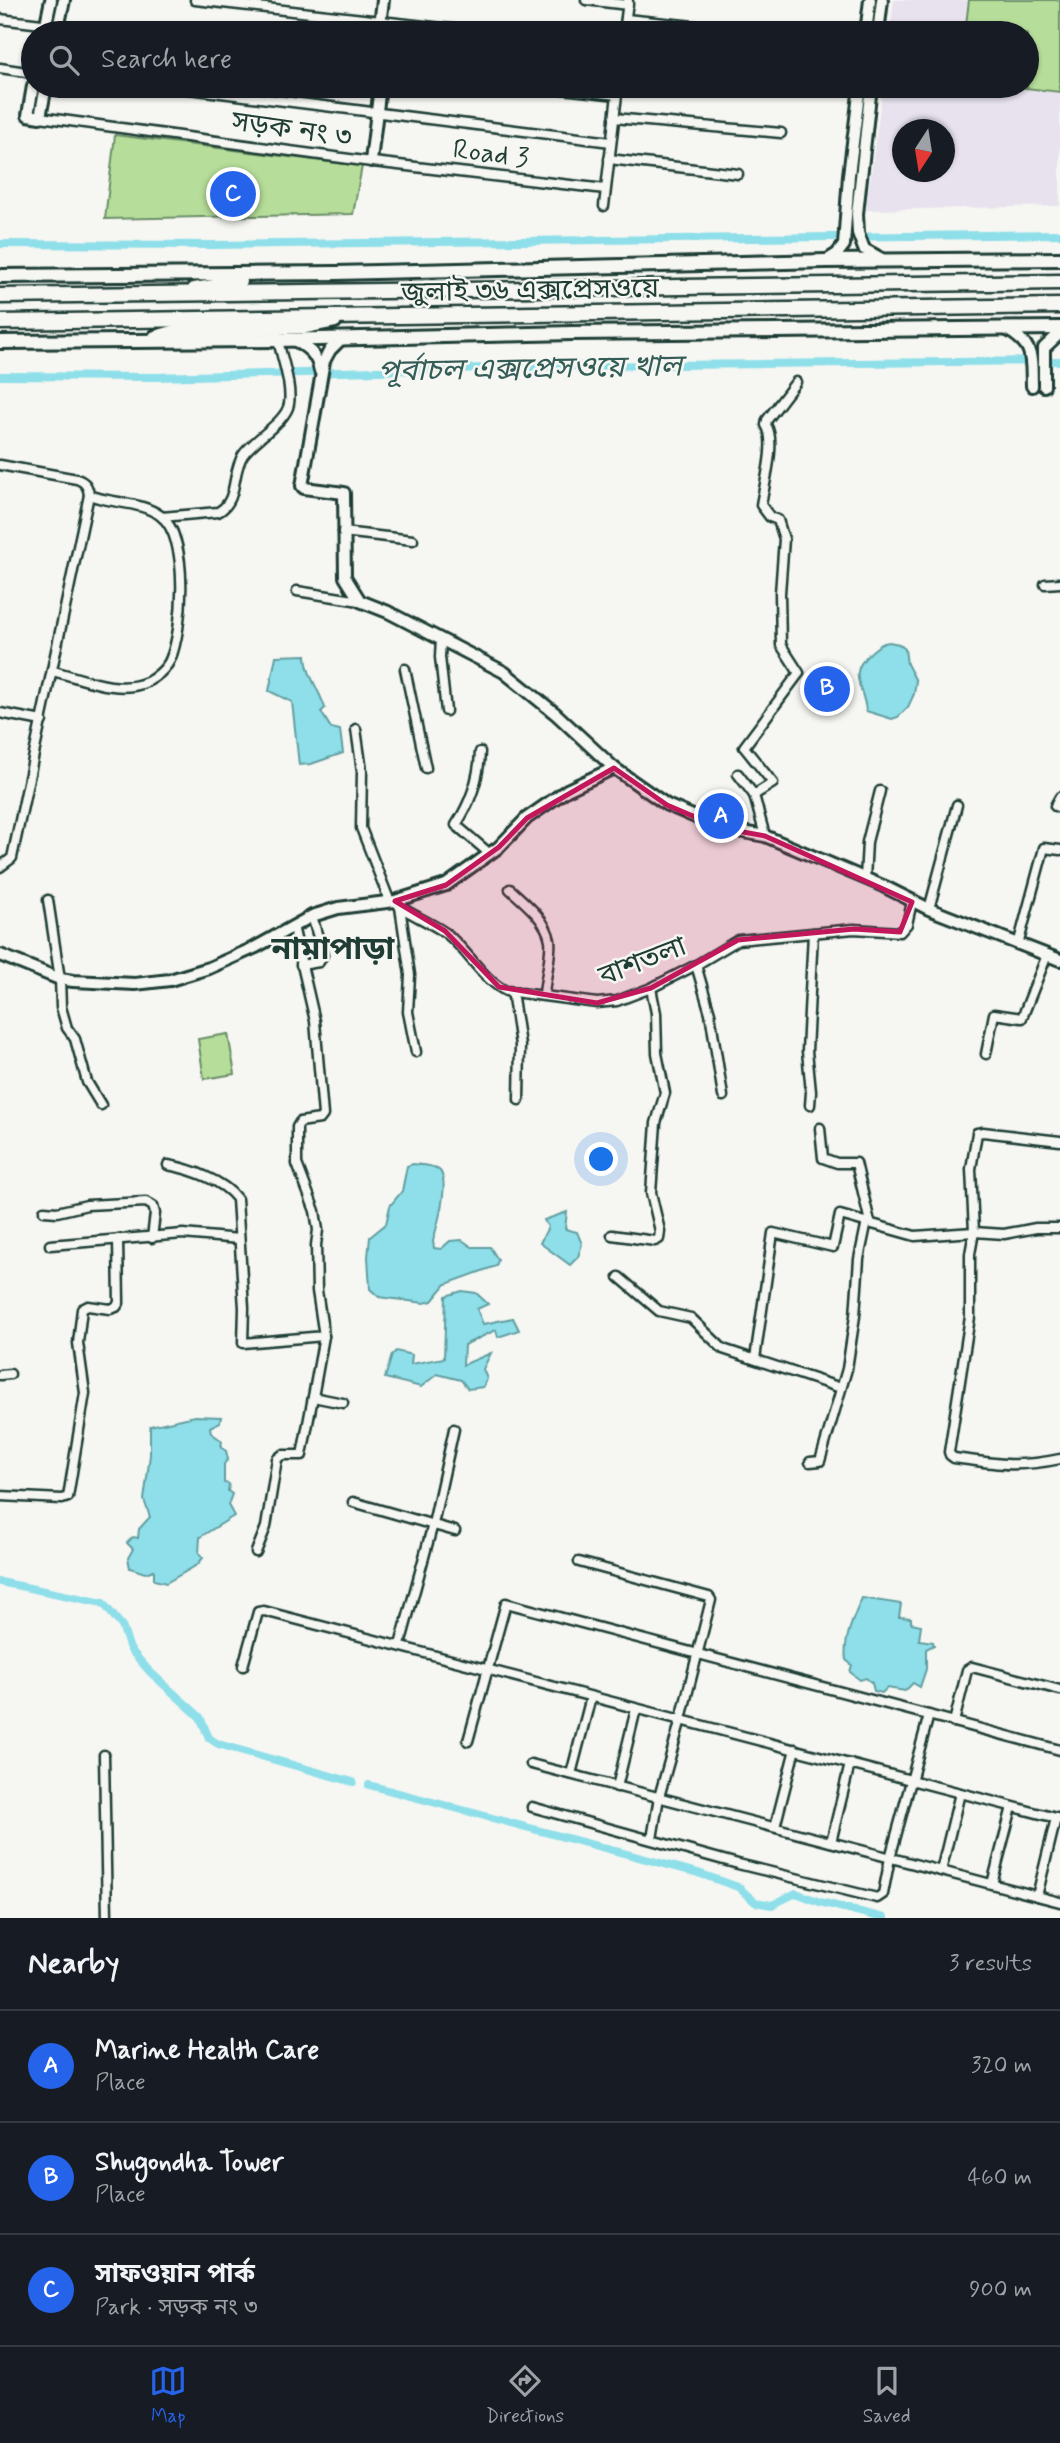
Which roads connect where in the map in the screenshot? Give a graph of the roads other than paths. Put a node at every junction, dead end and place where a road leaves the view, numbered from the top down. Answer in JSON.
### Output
{"nodes":[{"id":1,"x":51,"y":0,"type":"edge"},
{"id":2,"x":64,"y":0,"type":"edge"},
{"id":3,"x":195,"y":0,"type":"edge"},
{"id":4,"x":383,"y":0,"type":"edge"},
{"id":5,"x":390,"y":0,"type":"edge"},
{"id":6,"x":586,"y":0,"type":"edge"},
{"id":7,"x":870,"y":0,"type":"edge"},
{"id":8,"x":882,"y":0,"type":"edge"},
{"id":9,"x":628,"y":2,"type":"edge"},
{"id":10,"x":0,"y":19,"type":"edge"},
{"id":11,"x":626,"y":19,"type":"joint"},
{"id":12,"x":47,"y":21,"type":"edge"},
{"id":13,"x":60,"y":21,"type":"edge"},
{"id":14,"x":337,"y":21,"type":"edge"},
{"id":15,"x":384,"y":21,"type":"edge"},
{"id":16,"x":386,"y":21,"type":"edge"},
{"id":17,"x":645,"y":21,"type":"edge"},
{"id":18,"x":867,"y":21,"type":"edge"},
{"id":19,"x":879,"y":21,"type":"edge"},
{"id":20,"x":21,"y":24,"type":"edge"},
{"id":21,"x":0,"y":68,"type":"edge"},
{"id":22,"x":21,"y":71,"type":"edge"},
{"id":23,"x":31,"y":98,"type":"edge"},
{"id":24,"x":44,"y":98,"type":"edge"},
{"id":25,"x":261,"y":98,"type":"edge"},
{"id":26,"x":373,"y":98,"type":"edge"},
{"id":27,"x":377,"y":98,"type":"edge"},
{"id":28,"x":616,"y":98,"type":"edge"},
{"id":29,"x":859,"y":98,"type":"edge"},
{"id":30,"x":869,"y":98,"type":"edge"},
{"id":31,"x":373,"y":112,"type":"junction"},
{"id":32,"x":40,"y":117,"type":"junction"},
{"id":33,"x":614,"y":118,"type":"junction"},
{"id":34,"x":781,"y":133,"type":"dead end"},
{"id":35,"x":611,"y":142,"type":"junction"},
{"id":36,"x":609,"y":159,"type":"junction"},
{"id":37,"x":368,"y":161,"type":"junction"},
{"id":38,"x":738,"y":174,"type":"dead end"},
{"id":39,"x":606,"y":189,"type":"junction"},
{"id":40,"x":604,"y":206,"type":"dead end"},
{"id":41,"x":851,"y":219,"type":"junction"},
{"id":42,"x":1060,"y":260,"type":"edge"},
{"id":43,"x":826,"y":261,"type":"junction"},
{"id":44,"x":887,"y":261,"type":"junction"},
{"id":45,"x":336,"y":273,"type":"junction"},
{"id":46,"x":0,"y":276,"type":"edge"},
{"id":47,"x":1060,"y":282,"type":"edge"},
{"id":48,"x":166,"y":295,"type":"junction"},
{"id":49,"x":0,"y":296,"type":"edge"},
{"id":50,"x":1060,"y":306,"type":"edge"},
{"id":51,"x":352,"y":317,"type":"junction"},
{"id":52,"x":0,"y":321,"type":"edge"},
{"id":53,"x":1006,"y":329,"type":"junction"},
{"id":54,"x":1060,"y":331,"type":"edge"},
{"id":55,"x":341,"y":339,"type":"junction"},
{"id":56,"x":278,"y":340,"type":"junction"},
{"id":57,"x":293,"y":340,"type":"junction"},
{"id":58,"x":0,"y":342,"type":"edge"},
{"id":59,"x":141,"y":342,"type":"junction"},
{"id":60,"x":321,"y":374,"type":"junction"},
{"id":61,"x":796,"y":382,"type":"dead end"},
{"id":62,"x":1032,"y":386,"type":"dead end"},
{"id":63,"x":1044,"y":386,"type":"dead end"},
{"id":64,"x":0,"y":465,"type":"edge"},
{"id":65,"x":89,"y":495,"type":"junction"},
{"id":66,"x":162,"y":517,"type":"junction"},
{"id":67,"x":343,"y":532,"type":"junction"},
{"id":68,"x":412,"y":540,"type":"dead end"},
{"id":69,"x":1060,"y":583,"type":"edge"},
{"id":70,"x":1045,"y":584,"type":"dead end"},
{"id":71,"x":297,"y":591,"type":"dead end"},
{"id":72,"x":360,"y":601,"type":"junction"},
{"id":73,"x":441,"y":639,"type":"junction"},
{"id":74,"x":405,"y":669,"type":"dead end"},
{"id":75,"x":53,"y":671,"type":"junction"},
{"id":76,"x":446,"y":710,"type":"dead end"},
{"id":77,"x":0,"y":713,"type":"edge"},
{"id":78,"x":42,"y":721,"type":"junction"},
{"id":79,"x":356,"y":729,"type":"dead end"},
{"id":80,"x":480,"y":752,"type":"dead end"},
{"id":81,"x":426,"y":768,"type":"dead end"},
{"id":82,"x":614,"y":768,"type":"junction"},
{"id":83,"x":738,"y":774,"type":"dead end"},
{"id":84,"x":880,"y":791,"type":"dead end"},
{"id":85,"x":754,"y":795,"type":"junction"},
{"id":86,"x":1060,"y":797,"type":"edge"},
{"id":87,"x":957,"y":805,"type":"dead end"},
{"id":88,"x":1060,"y":808,"type":"edge"},
{"id":89,"x":765,"y":836,"type":"junction"},
{"id":90,"x":1060,"y":850,"type":"edge"},
{"id":91,"x":490,"y":854,"type":"junction"},
{"id":92,"x":0,"y":868,"type":"edge"},
{"id":93,"x":865,"y":879,"type":"junction"},
{"id":94,"x":510,"y":889,"type":"dead end"},
{"id":95,"x":48,"y":900,"type":"dead end"},
{"id":96,"x":912,"y":901,"type":"junction"},
{"id":97,"x":395,"y":903,"type":"junction"},
{"id":98,"x":929,"y":909,"type":"junction"},
{"id":99,"x":312,"y":916,"type":"junction"},
{"id":100,"x":293,"y":926,"type":"junction"},
{"id":101,"x":813,"y":933,"type":"junction"},
{"id":102,"x":1018,"y":944,"type":"junction"},
{"id":103,"x":0,"y":955,"type":"edge"},
{"id":104,"x":1047,"y":955,"type":"junction"},
{"id":105,"x":1060,"y":960,"type":"edge"},
{"id":106,"x":301,"y":965,"type":"junction"},
{"id":107,"x":696,"y":965,"type":"junction"},
{"id":108,"x":60,"y":979,"type":"junction"},
{"id":109,"x":650,"y":988,"type":"junction"},
{"id":110,"x":512,"y":991,"type":"junction"},
{"id":111,"x":544,"y":994,"type":"junction"},
{"id":112,"x":416,"y":1052,"type":"dead end"},
{"id":113,"x":986,"y":1054,"type":"dead end"},
{"id":114,"x":723,"y":1096,"type":"dead end"},
{"id":115,"x":519,"y":1100,"type":"dead end"},
{"id":116,"x":101,"y":1105,"type":"dead end"},
{"id":117,"x":810,"y":1105,"type":"dead end"},
{"id":118,"x":820,"y":1128,"type":"dead end"},
{"id":119,"x":1060,"y":1141,"type":"edge"},
{"id":120,"x":168,"y":1165,"type":"dead end"},
{"id":121,"x":44,"y":1211,"type":"dead end"},
{"id":122,"x":869,"y":1222,"type":"junction"},
{"id":123,"x":1060,"y":1228,"type":"edge"},
{"id":124,"x":974,"y":1232,"type":"junction"},
{"id":125,"x":612,"y":1236,"type":"dead end"},
{"id":126,"x":152,"y":1238,"type":"junction"},
{"id":127,"x":118,"y":1239,"type":"junction"},
{"id":128,"x":239,"y":1239,"type":"junction"},
{"id":129,"x":50,"y":1245,"type":"dead end"},
{"id":130,"x":619,"y":1277,"type":"dead end"},
{"id":131,"x":324,"y":1336,"type":"junction"},
{"id":132,"x":755,"y":1359,"type":"junction"},
{"id":133,"x":841,"y":1388,"type":"junction"},
{"id":134,"x":313,"y":1397,"type":"junction"},
{"id":135,"x":343,"y":1403,"type":"dead end"},
{"id":136,"x":454,"y":1429,"type":"dead end"},
{"id":137,"x":1060,"y":1459,"type":"edge"},
{"id":138,"x":810,"y":1462,"type":"dead end"},
{"id":139,"x":0,"y":1496,"type":"edge"},
{"id":140,"x":354,"y":1502,"type":"dead end"},
{"id":141,"x":433,"y":1524,"type":"junction"},
{"id":142,"x":455,"y":1531,"type":"dead end"},
{"id":143,"x":257,"y":1552,"type":"dead end"},
{"id":144,"x":579,"y":1562,"type":"dead end"},
{"id":145,"x":400,"y":1645,"type":"junction"},
{"id":146,"x":698,"y":1654,"type":"junction"},
{"id":147,"x":243,"y":1665,"type":"dead end"},
{"id":148,"x":488,"y":1668,"type":"junction"},
{"id":149,"x":1060,"y":1690,"type":"edge"},
{"id":150,"x":591,"y":1697,"type":"junction"},
{"id":151,"x":636,"y":1709,"type":"junction"},
{"id":152,"x":929,"y":1715,"type":"junction"},
{"id":153,"x":681,"y":1719,"type":"junction"},
{"id":154,"x":954,"y":1722,"type":"junction"},
{"id":155,"x":468,"y":1741,"type":"dead end"},
{"id":156,"x":795,"y":1749,"type":"junction"},
{"id":157,"x":1060,"y":1750,"type":"edge"},
{"id":158,"x":103,"y":1755,"type":"dead end"},
{"id":159,"x":531,"y":1764,"type":"dead end"},
{"id":160,"x":850,"y":1764,"type":"junction"},
{"id":161,"x":571,"y":1774,"type":"junction"},
{"id":162,"x":911,"y":1780,"type":"junction"},
{"id":163,"x":617,"y":1787,"type":"junction"},
{"id":164,"x":960,"y":1793,"type":"junction"},
{"id":165,"x":659,"y":1797,"type":"junction"},
{"id":166,"x":532,"y":1807,"type":"dead end"},
{"id":167,"x":1013,"y":1807,"type":"junction"},
{"id":168,"x":1058,"y":1819,"type":"edge"},
{"id":169,"x":775,"y":1827,"type":"junction"},
{"id":170,"x":652,"y":1839,"type":"junction"},
{"id":171,"x":831,"y":1842,"type":"junction"},
{"id":172,"x":890,"y":1858,"type":"junction"},
{"id":173,"x":941,"y":1871,"type":"junction"},
{"id":174,"x":992,"y":1884,"type":"junction"},
{"id":175,"x":1037,"y":1896,"type":"junction"},
{"id":176,"x":1060,"y":1902,"type":"edge"},
{"id":177,"x":107,"y":1918,"type":"edge"}],
"edges":[{"from":1,"to":12,"type":"street"},
{"from":2,"to":13,"type":"street"},
{"from":3,"to":14,"type":"street"},
{"from":4,"to":15,"type":"street"},
{"from":5,"to":16,"type":"street"},
{"from":6,"to":9,"type":"street"},
{"from":7,"to":18,"type":"street"},
{"from":8,"to":19,"type":"street"},
{"from":9,"to":11,"type":"street"},
{"from":10,"to":20,"type":"street"},
{"from":11,"to":17,"type":"street"},
{"from":21,"to":22,"type":"street"},
{"from":23,"to":32,"type":"street"},
{"from":24,"to":32,"type":"street"},
{"from":25,"to":31,"type":"street"},
{"from":26,"to":31,"type":"street"},
{"from":27,"to":31,"type":"street"},
{"from":28,"to":33,"type":"street"},
{"from":29,"to":41,"type":"street"},
{"from":30,"to":41,"type":"street"},
{"from":31,"to":35,"type":"street"},
{"from":31,"to":37,"type":"street"},
{"from":32,"to":37,"type":"street","name":"সড়ক নং ৩"},
{"from":33,"to":34,"type":"street"},
{"from":33,"to":35,"type":"street"},
{"from":35,"to":36,"type":"street"},
{"from":36,"to":38,"type":"street"},
{"from":36,"to":39,"type":"street"},
{"from":37,"to":39,"type":"street","name":"Road 3"},
{"from":39,"to":40,"type":"street"},
{"from":41,"to":43,"type":"street"},
{"from":41,"to":44,"type":"street"},
{"from":42,"to":44,"type":"main road"},
{"from":43,"to":44,"type":"main road"},
{"from":43,"to":45,"type":"main road"},
{"from":45,"to":46,"type":"main road"},
{"from":45,"to":48,"type":"main road"},
{"from":47,"to":48,"type":"highway","name":"জুলাই ৩৬ এক্সপ্রেসওয়ে"},
{"from":48,"to":49,"type":"highway","name":"জুলাই ৩৬ এক্সপ্রেসওয়ে"},
{"from":50,"to":51,"type":"highway","name":"জুলাই ৩৬ এক্সপ্রেসওয়ে"},
{"from":51,"to":52,"type":"highway","name":"জুলাই ৩৬ এক্সপ্রেসওয়ে"},
{"from":51,"to":59,"type":"main road"},
{"from":53,"to":54,"type":"main road"},
{"from":53,"to":55,"type":"main road"},
{"from":53,"to":62,"type":"street"},
{"from":54,"to":63,"type":"street"},
{"from":55,"to":57,"type":"main road"},
{"from":55,"to":60,"type":"street"},
{"from":56,"to":57,"type":"main road"},
{"from":56,"to":59,"type":"main road"},
{"from":56,"to":66,"type":"street"},
{"from":57,"to":60,"type":"street"},
{"from":58,"to":59,"type":"main road"},
{"from":60,"to":67,"type":"street"},
{"from":61,"to":85,"type":"street"},
{"from":64,"to":65,"type":"street"},
{"from":65,"to":66,"type":"street"},
{"from":65,"to":75,"type":"street"},
{"from":66,"to":75,"type":"street"},
{"from":67,"to":68,"type":"street"},
{"from":67,"to":72,"type":"street"},
{"from":69,"to":70,"type":"street"},
{"from":71,"to":72,"type":"street"},
{"from":72,"to":73,"type":"street"},
{"from":73,"to":76,"type":"street"},
{"from":73,"to":82,"type":"street"},
{"from":74,"to":81,"type":"street"},
{"from":75,"to":78,"type":"street"},
{"from":77,"to":78,"type":"street"},
{"from":78,"to":92,"type":"street"},
{"from":79,"to":97,"type":"street"},
{"from":80,"to":91,"type":"street"},
{"from":82,"to":89,"type":"street"},
{"from":82,"to":91,"type":"street"},
{"from":83,"to":85,"type":"street"},
{"from":84,"to":93,"type":"street"},
{"from":85,"to":89,"type":"street"},
{"from":86,"to":88,"type":"street"},
{"from":87,"to":98,"type":"street"},
{"from":89,"to":93,"type":"street"},
{"from":90,"to":102,"type":"street"},
{"from":91,"to":97,"type":"street"},
{"from":93,"to":96,"type":"street"},
{"from":94,"to":111,"type":"street"},
{"from":95,"to":108,"type":"street"},
{"from":96,"to":98,"type":"street"},
{"from":96,"to":101,"type":"street","name":"বাশতলা"},
{"from":97,"to":99,"type":"street"},
{"from":97,"to":110,"type":"street","name":"বাশতলা"},
{"from":97,"to":112,"type":"street"},
{"from":98,"to":102,"type":"street"},
{"from":99,"to":100,"type":"street"},
{"from":99,"to":106,"type":"street"},
{"from":100,"to":106,"type":"street"},
{"from":100,"to":108,"type":"street"},
{"from":101,"to":107,"type":"street","name":"বাশতলা"},
{"from":101,"to":117,"type":"street"},
{"from":102,"to":104,"type":"street"},
{"from":103,"to":108,"type":"street"},
{"from":104,"to":105,"type":"street"},
{"from":104,"to":113,"type":"street"},
{"from":106,"to":131,"type":"street"},
{"from":107,"to":109,"type":"street","name":"বাশতলা"},
{"from":107,"to":114,"type":"street"},
{"from":108,"to":116,"type":"street"},
{"from":109,"to":111,"type":"street","name":"বাশতলা"},
{"from":109,"to":125,"type":"street"},
{"from":110,"to":111,"type":"street","name":"বাশতলা"},
{"from":110,"to":115,"type":"street"},
{"from":118,"to":122,"type":"street"},
{"from":119,"to":124,"type":"street"},
{"from":120,"to":128,"type":"street"},
{"from":121,"to":126,"type":"street"},
{"from":122,"to":124,"type":"street"},
{"from":122,"to":132,"type":"street"},
{"from":122,"to":133,"type":"street"},
{"from":123,"to":124,"type":"street"},
{"from":124,"to":137,"type":"street"},
{"from":126,"to":127,"type":"street"},
{"from":126,"to":128,"type":"street"},
{"from":127,"to":129,"type":"street"},
{"from":127,"to":139,"type":"street"},
{"from":128,"to":131,"type":"street"},
{"from":130,"to":132,"type":"street"},
{"from":131,"to":134,"type":"street"},
{"from":132,"to":133,"type":"street"},
{"from":133,"to":138,"type":"street"},
{"from":134,"to":135,"type":"street"},
{"from":134,"to":143,"type":"street"},
{"from":136,"to":141,"type":"street"},
{"from":140,"to":141,"type":"street"},
{"from":141,"to":142,"type":"street"},
{"from":141,"to":145,"type":"street"},
{"from":144,"to":146,"type":"street"},
{"from":145,"to":147,"type":"street"},
{"from":145,"to":148,"type":"street"},
{"from":146,"to":148,"type":"street"},
{"from":146,"to":152,"type":"street"},
{"from":146,"to":153,"type":"street"},
{"from":148,"to":150,"type":"street"},
{"from":148,"to":155,"type":"street"},
{"from":149,"to":154,"type":"street"},
{"from":150,"to":151,"type":"street"},
{"from":150,"to":161,"type":"street"},
{"from":151,"to":153,"type":"street"},
{"from":151,"to":163,"type":"street"},
{"from":152,"to":154,"type":"street"},
{"from":152,"to":162,"type":"street"},
{"from":153,"to":156,"type":"street"},
{"from":153,"to":165,"type":"street"},
{"from":154,"to":157,"type":"street"},
{"from":156,"to":160,"type":"street"},
{"from":156,"to":169,"type":"street"},
{"from":158,"to":177,"type":"street"},
{"from":159,"to":161,"type":"street"},
{"from":160,"to":162,"type":"street"},
{"from":160,"to":171,"type":"street"},
{"from":161,"to":163,"type":"street"},
{"from":162,"to":164,"type":"street"},
{"from":162,"to":172,"type":"street"},
{"from":163,"to":165,"type":"street"},
{"from":164,"to":167,"type":"street"},
{"from":164,"to":173,"type":"street"},
{"from":165,"to":169,"type":"street"},
{"from":165,"to":170,"type":"street"},
{"from":166,"to":170,"type":"street"},
{"from":167,"to":168,"type":"street"},
{"from":167,"to":174,"type":"street"},
{"from":168,"to":175,"type":"street"},
{"from":169,"to":171,"type":"street"},
{"from":170,"to":172,"type":"street"},
{"from":171,"to":172,"type":"street"},
{"from":172,"to":173,"type":"street"},
{"from":173,"to":174,"type":"street"},
{"from":174,"to":175,"type":"street"},
{"from":175,"to":176,"type":"street"}]}
